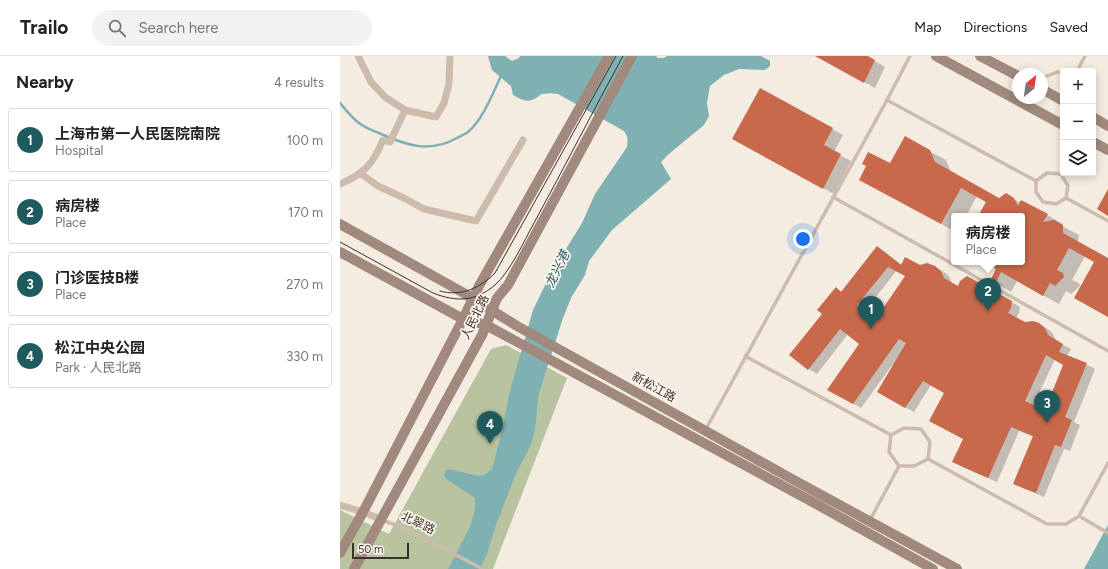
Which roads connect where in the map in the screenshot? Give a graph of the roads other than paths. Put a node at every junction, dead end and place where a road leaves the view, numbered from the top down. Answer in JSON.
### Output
{"nodes":[{"id":1,"x":358,"y":56,"type":"edge"},
{"id":2,"x":450,"y":56,"type":"edge"},
{"id":3,"x":608,"y":56,"type":"edge"},
{"id":4,"x":632,"y":56,"type":"edge"},
{"id":5,"x":910,"y":56,"type":"edge"},
{"id":6,"x":936,"y":56,"type":"edge"},
{"id":7,"x":980,"y":56,"type":"edge"},
{"id":8,"x":1085,"y":56,"type":"edge"},
{"id":9,"x":1079,"y":68,"type":"edge"},
{"id":10,"x":1060,"y":72,"type":"edge"},
{"id":11,"x":1012,"y":73,"type":"edge"},
{"id":12,"x":1048,"y":76,"type":"edge"},
{"id":13,"x":1048,"y":92,"type":"edge"},
{"id":14,"x":1060,"y":99,"type":"edge"},
{"id":15,"x":886,"y":100,"type":"junction"},
{"id":16,"x":405,"y":110,"type":"junction"},
{"id":17,"x":1096,"y":119,"type":"edge"},
{"id":18,"x":1060,"y":123,"type":"edge"},
{"id":19,"x":1108,"y":126,"type":"edge"},
{"id":20,"x":523,"y":140,"type":"dead end"},
{"id":21,"x":1096,"y":144,"type":"edge"},
{"id":22,"x":1108,"y":150,"type":"edge"},
{"id":23,"x":1060,"y":172,"type":"edge"},
{"id":24,"x":360,"y":173,"type":"junction"},
{"id":25,"x":1064,"y":176,"type":"edge"},
{"id":26,"x":1036,"y":181,"type":"junction"},
{"id":27,"x":340,"y":184,"type":"edge"},
{"id":28,"x":833,"y":197,"type":"junction"},
{"id":29,"x":1066,"y":198,"type":"junction"},
{"id":30,"x":1108,"y":221,"type":"edge"},
{"id":31,"x":340,"y":224,"type":"edge"},
{"id":32,"x":340,"y":252,"type":"edge"},
{"id":33,"x":951,"y":263,"type":"edge"},
{"id":34,"x":954,"y":265,"type":"edge"},
{"id":35,"x":473,"y":298,"type":"junction"},
{"id":36,"x":492,"y":310,"type":"junction"},
{"id":37,"x":463,"y":319,"type":"junction"},
{"id":38,"x":486,"y":325,"type":"junction"},
{"id":39,"x":1108,"y":351,"type":"edge"},
{"id":40,"x":745,"y":356,"type":"junction"},
{"id":41,"x":705,"y":430,"type":"junction"},
{"id":42,"x":891,"y":436,"type":"junction"},
{"id":43,"x":928,"y":459,"type":"junction"},
{"id":44,"x":1108,"y":463,"type":"edge"},
{"id":45,"x":899,"y":466,"type":"junction"},
{"id":46,"x":340,"y":505,"type":"edge"},
{"id":47,"x":363,"y":512,"type":"junction"},
{"id":48,"x":1078,"y":516,"type":"junction"},
{"id":49,"x":380,"y":519,"type":"junction"},
{"id":50,"x":869,"y":521,"type":"junction"},
{"id":51,"x":1108,"y":533,"type":"edge"},
{"id":52,"x":340,"y":553,"type":"edge"},
{"id":53,"x":354,"y":569,"type":"edge"},
{"id":54,"x":483,"y":569,"type":"edge"},
{"id":55,"x":933,"y":569,"type":"edge"},
{"id":56,"x":957,"y":569,"type":"edge"}],
"edges":[{"from":1,"to":16,"type":"street"},
{"from":2,"to":16,"type":"street"},
{"from":3,"to":35,"type":"main road","name":"人民北路"},
{"from":4,"to":36,"type":"main road","name":"人民北路"},
{"from":5,"to":15,"type":"lane"},
{"from":6,"to":18,"type":"main road"},
{"from":7,"to":11,"type":"main road"},
{"from":8,"to":9,"type":"lane"},
{"from":10,"to":12,"type":"lane"},
{"from":13,"to":14,"type":"main road"},
{"from":15,"to":26,"type":"lane"},
{"from":15,"to":28,"type":"lane"},
{"from":16,"to":24,"type":"street"},
{"from":17,"to":19,"type":"main road"},
{"from":20,"to":24,"type":"street"},
{"from":21,"to":22,"type":"main road"},
{"from":23,"to":26,"type":"lane"},
{"from":24,"to":27,"type":"street"},
{"from":25,"to":29,"type":"lane"},
{"from":26,"to":29,"type":"lane"},
{"from":28,"to":33,"type":"lane"},
{"from":28,"to":40,"type":"lane"},
{"from":29,"to":30,"type":"lane"},
{"from":31,"to":35,"type":"main road","name":"新松江路"},
{"from":32,"to":37,"type":"main road","name":"新松江路"},
{"from":34,"to":39,"type":"lane"},
{"from":35,"to":36,"type":"main road","name":"新松江路"},
{"from":35,"to":37,"type":"main road","name":"人民北路"},
{"from":36,"to":38,"type":"main road","name":"人民北路"},
{"from":36,"to":41,"type":"main road","name":"新松江路"},
{"from":37,"to":38,"type":"main road","name":"新松江路"},
{"from":37,"to":47,"type":"main road","name":"人民北路"},
{"from":38,"to":49,"type":"main road","name":"人民北路"},
{"from":38,"to":55,"type":"main road","name":"新松江路"},
{"from":40,"to":41,"type":"lane"},
{"from":40,"to":42,"type":"lane"},
{"from":41,"to":50,"type":"main road","name":"新松江路"},
{"from":42,"to":43,"type":"lane"},
{"from":42,"to":45,"type":"lane"},
{"from":43,"to":45,"type":"lane"},
{"from":43,"to":48,"type":"lane"},
{"from":44,"to":48,"type":"lane"},
{"from":45,"to":50,"type":"lane"},
{"from":46,"to":47,"type":"street","name":"北翠路"},
{"from":47,"to":49,"type":"street","name":"北翠路"},
{"from":47,"to":52,"type":"main road","name":"人民北路"},
{"from":48,"to":51,"type":"lane"},
{"from":49,"to":53,"type":"main road","name":"人民北路"},
{"from":49,"to":54,"type":"lane","name":"北翠路"},
{"from":50,"to":56,"type":"main road","name":"新松江路"}]}
